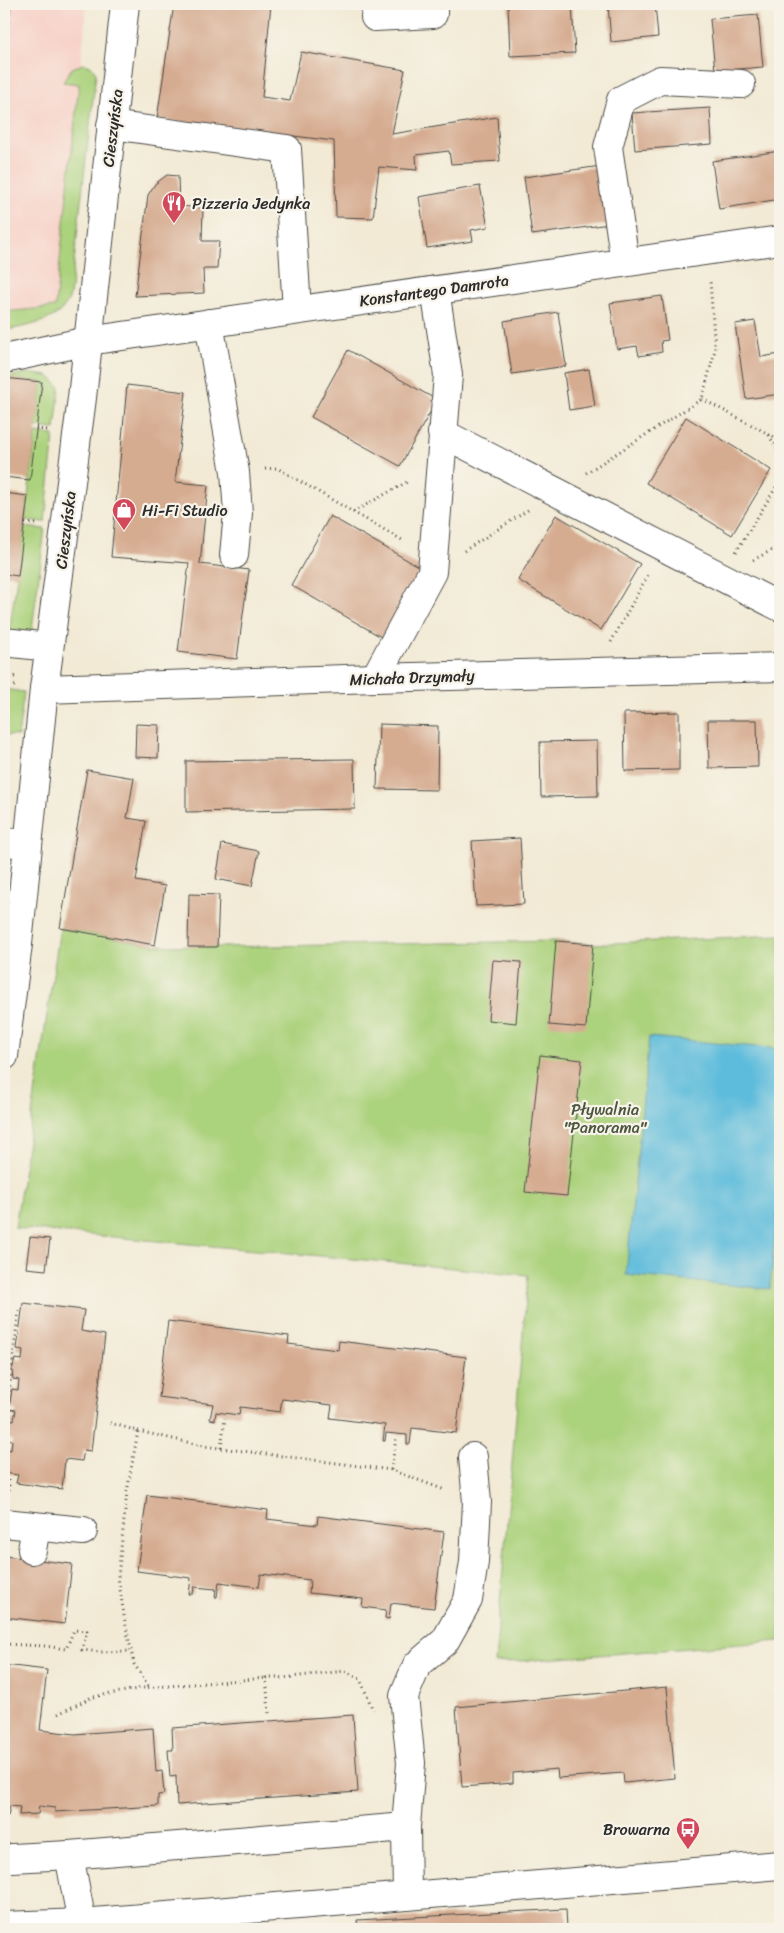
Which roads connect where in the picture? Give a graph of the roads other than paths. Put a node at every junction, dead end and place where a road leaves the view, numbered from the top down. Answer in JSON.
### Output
{"nodes":[{"id":1,"x":125,"y":4,"type":"edge"},
{"id":2,"x":433,"y":4,"type":"edge"},
{"id":3,"x":374,"y":18,"type":"dead end"},
{"id":4,"x":741,"y":84,"type":"dead end"},
{"id":5,"x":111,"y":126,"type":"junction"},
{"id":6,"x":780,"y":240,"type":"edge"},
{"id":7,"x":625,"y":262,"type":"junction"},
{"id":8,"x":434,"y":290,"type":"junction"},
{"id":9,"x":297,"y":310,"type":"junction"},
{"id":10,"x":209,"y":323,"type":"junction"},
{"id":11,"x":88,"y":341,"type":"junction"},
{"id":12,"x":4,"y":359,"type":"edge"},
{"id":13,"x":442,"y":432,"type":"junction"},
{"id":14,"x":234,"y":555,"type":"dead end"},
{"id":15,"x":780,"y":607,"type":"edge"},
{"id":16,"x":4,"y":642,"type":"edge"},
{"id":17,"x":49,"y":647,"type":"junction"},
{"id":18,"x":780,"y":667,"type":"edge"},
{"id":19,"x":375,"y":678,"type":"junction"},
{"id":20,"x":44,"y":689,"type":"junction"},
{"id":21,"x":16,"y":843,"type":"edge"},
{"id":22,"x":4,"y":1056,"type":"edge"},
{"id":23,"x":473,"y":1457,"type":"dead end"},
{"id":24,"x":4,"y":1523,"type":"edge"},
{"id":25,"x":84,"y":1531,"type":"dead end"},
{"id":26,"x":406,"y":1827,"type":"junction"},
{"id":27,"x":82,"y":1848,"type":"junction"},
{"id":28,"x":12,"y":1858,"type":"dead end"},
{"id":29,"x":780,"y":1865,"type":"edge"},
{"id":30,"x":407,"y":1896,"type":"junction"},
{"id":31,"x":82,"y":1924,"type":"junction"},
{"id":32,"x":4,"y":1926,"type":"edge"}],
"edges":[{"from":1,"to":5,"type":"street","name":"Cieszyńska"},
{"from":2,"to":3,"type":"street"},
{"from":4,"to":7,"type":"street"},
{"from":5,"to":9,"type":"street"},
{"from":5,"to":11,"type":"street","name":"Cieszyńska"},
{"from":6,"to":7,"type":"street","name":"Konstantego Damrota"},
{"from":7,"to":8,"type":"street","name":"Konstantego Damrota"},
{"from":8,"to":9,"type":"street","name":"Konstantego Damrota"},
{"from":8,"to":13,"type":"street"},
{"from":9,"to":10,"type":"street","name":"Konstantego Damrota"},
{"from":10,"to":11,"type":"street","name":"Konstantego Damrota"},
{"from":10,"to":14,"type":"street"},
{"from":11,"to":12,"type":"street","name":"Konstantego Damrota"},
{"from":11,"to":17,"type":"street","name":"Cieszyńska"},
{"from":13,"to":15,"type":"street"},
{"from":13,"to":19,"type":"street"},
{"from":16,"to":17,"type":"street"},
{"from":17,"to":20,"type":"street","name":"Cieszyńska"},
{"from":18,"to":19,"type":"street","name":"Michała Drzymały"},
{"from":19,"to":20,"type":"street","name":"Michała Drzymały"},
{"from":20,"to":21,"type":"street","name":"Cieszyńska"},
{"from":21,"to":22,"type":"street","name":"Cieszyńska"},
{"from":23,"to":26,"type":"street"},
{"from":24,"to":25,"type":"street"},
{"from":26,"to":27,"type":"street"},
{"from":26,"to":30,"type":"street"},
{"from":27,"to":28,"type":"street"},
{"from":27,"to":31,"type":"street"},
{"from":29,"to":30,"type":"street"},
{"from":30,"to":31,"type":"street"},
{"from":31,"to":32,"type":"street"}]}
